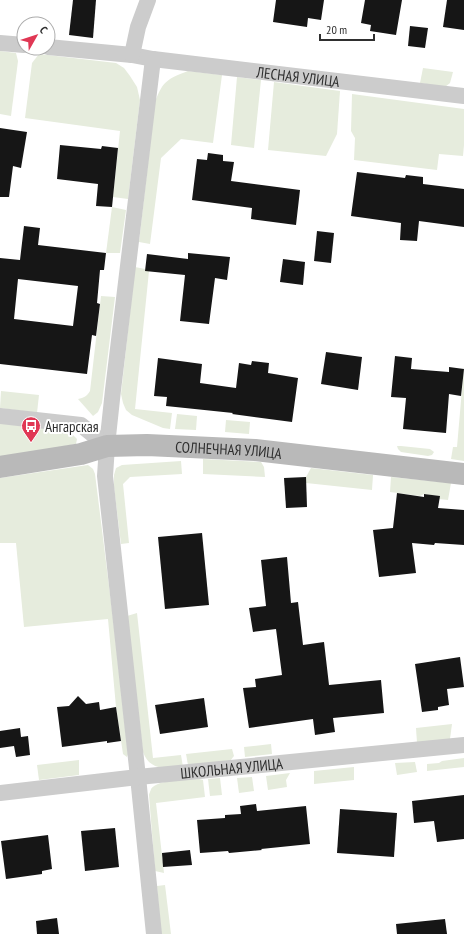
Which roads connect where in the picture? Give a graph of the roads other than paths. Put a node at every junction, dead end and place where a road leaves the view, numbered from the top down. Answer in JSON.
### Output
{"nodes":[{"id":1,"x":148,"y":0,"type":"edge"},
{"id":2,"x":0,"y":43,"type":"edge"},
{"id":3,"x":16,"y":44,"type":"edge"},
{"id":4,"x":56,"y":48,"type":"edge"},
{"id":5,"x":132,"y":55,"type":"junction"},
{"id":6,"x":153,"y":59,"type":"junction"},
{"id":7,"x":464,"y":96,"type":"edge"},
{"id":8,"x":0,"y":416,"type":"edge"},
{"id":9,"x":107,"y":446,"type":"junction"},
{"id":10,"x":0,"y":467,"type":"edge"},
{"id":11,"x":464,"y":474,"type":"edge"},
{"id":12,"x":464,"y":745,"type":"edge"},
{"id":13,"x":138,"y":777,"type":"junction"},
{"id":14,"x":0,"y":793,"type":"edge"},
{"id":15,"x":154,"y":934,"type":"edge"}],
"edges":[{"from":1,"to":5,"type":"street"},
{"from":2,"to":3,"type":"street"},
{"from":4,"to":5,"type":"street","name":"ЛЕСНАЯ УЛИЦА"},
{"from":5,"to":6,"type":"street","name":"ЛЕСНАЯ УЛИЦА"},
{"from":6,"to":7,"type":"street","name":"ЛЕСНАЯ УЛИЦА"},
{"from":6,"to":9,"type":"street"},
{"from":8,"to":9,"type":"street"},
{"from":9,"to":10,"type":"street","name":"СОЛНЕЧНАЯ УЛИЦА"},
{"from":9,"to":11,"type":"street","name":"СОЛНЕЧНАЯ УЛИЦА"},
{"from":9,"to":13,"type":"street"},
{"from":12,"to":13,"type":"street","name":"ШКОЛЬНАЯ УЛИЦА"},
{"from":13,"to":14,"type":"street","name":"ШКОЛЬНАЯ УЛИЦА"},
{"from":13,"to":15,"type":"street"}]}
